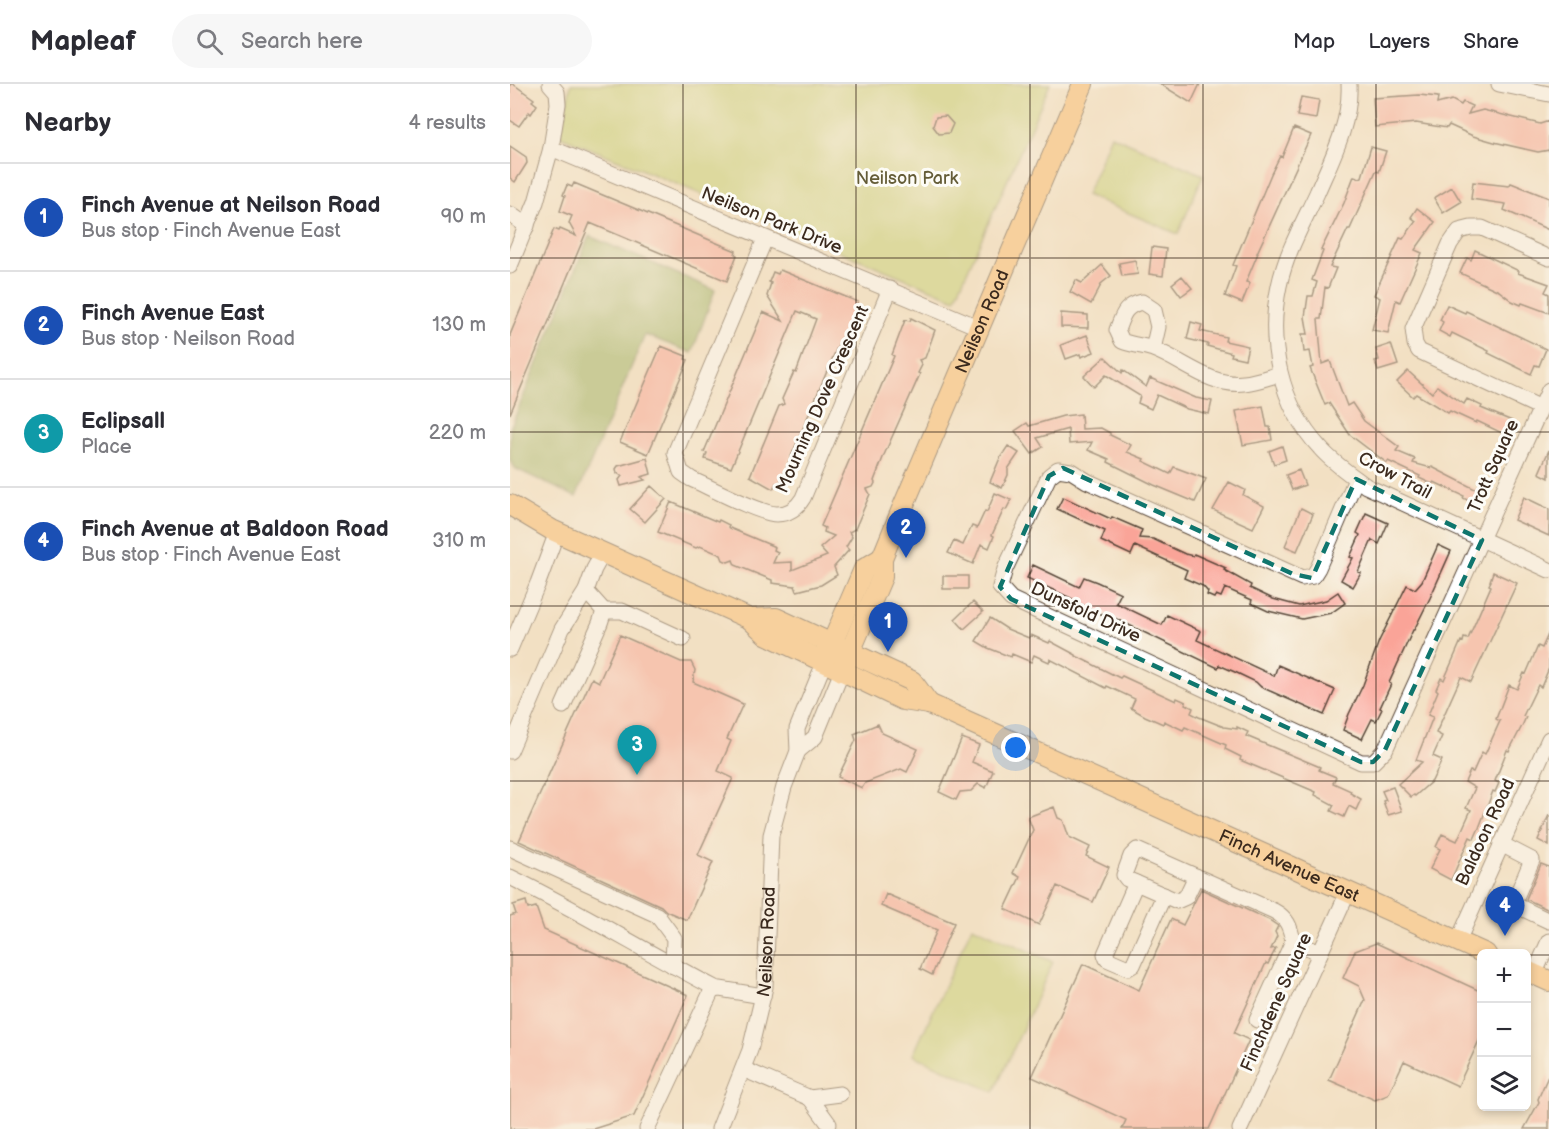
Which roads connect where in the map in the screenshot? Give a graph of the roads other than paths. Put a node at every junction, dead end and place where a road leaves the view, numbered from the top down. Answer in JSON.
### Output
{"nodes":[{"id":1,"x":1083,"y":84,"type":"edge"},
{"id":2,"x":1349,"y":84,"type":"edge"},
{"id":3,"x":1500,"y":84,"type":"edge"},
{"id":4,"x":1520,"y":86,"type":"edge"},
{"id":5,"x":554,"y":88,"type":"edge"},
{"id":6,"x":1549,"y":94,"type":"edge"},
{"id":7,"x":551,"y":148,"type":"junction"},
{"id":8,"x":510,"y":214,"type":"edge"},
{"id":9,"x":527,"y":226,"type":"junction"},
{"id":10,"x":765,"y":239,"type":"junction"},
{"id":11,"x":1549,"y":258,"type":"edge"},
{"id":12,"x":510,"y":266,"type":"edge"},
{"id":13,"x":891,"y":289,"type":"junction"},
{"id":14,"x":978,"y":327,"type":"junction"},
{"id":15,"x":1153,"y":349,"type":"dead end"},
{"id":16,"x":1280,"y":374,"type":"junction"},
{"id":17,"x":1549,"y":390,"type":"edge"},
{"id":18,"x":1541,"y":408,"type":"junction"},
{"id":19,"x":1356,"y":478,"type":"junction"},
{"id":20,"x":510,"y":505,"type":"edge"},
{"id":21,"x":557,"y":532,"type":"junction"},
{"id":22,"x":1482,"y":540,"type":"junction"},
{"id":23,"x":603,"y":553,"type":"junction"},
{"id":24,"x":882,"y":558,"type":"junction"},
{"id":25,"x":1549,"y":570,"type":"edge"},
{"id":26,"x":586,"y":591,"type":"junction"},
{"id":27,"x":604,"y":610,"type":"junction"},
{"id":28,"x":750,"y":619,"type":"junction"},
{"id":29,"x":683,"y":639,"type":"dead end"},
{"id":30,"x":831,"y":643,"type":"junction"},
{"id":31,"x":510,"y":649,"type":"edge"},
{"id":32,"x":850,"y":652,"type":"junction"},
{"id":33,"x":824,"y":663,"type":"junction"},
{"id":34,"x":842,"y":672,"type":"junction"},
{"id":35,"x":929,"y":704,"type":"junction"},
{"id":36,"x":563,"y":706,"type":"dead end"},
{"id":37,"x":1549,"y":740,"type":"edge"},
{"id":38,"x":798,"y":750,"type":"junction"},
{"id":39,"x":510,"y":751,"type":"edge"},
{"id":40,"x":1501,"y":844,"type":"junction"},
{"id":41,"x":510,"y":848,"type":"edge"},
{"id":42,"x":1196,"y":876,"type":"junction"},
{"id":43,"x":510,"y":877,"type":"edge"},
{"id":44,"x":1136,"y":883,"type":"junction"},
{"id":45,"x":1348,"y":892,"type":"junction"},
{"id":46,"x":1164,"y":896,"type":"junction"},
{"id":47,"x":1549,"y":921,"type":"edge"},
{"id":48,"x":1293,"y":941,"type":"junction"},
{"id":49,"x":1458,"y":941,"type":"junction"},
{"id":50,"x":1549,"y":941,"type":"edge"},
{"id":51,"x":1477,"y":950,"type":"edge"},
{"id":52,"x":1320,"y":953,"type":"junction"},
{"id":53,"x":673,"y":966,"type":"junction"},
{"id":54,"x":1537,"y":976,"type":"edge"},
{"id":55,"x":715,"y":988,"type":"junction"},
{"id":56,"x":763,"y":996,"type":"junction"},
{"id":57,"x":1257,"y":1020,"type":"dead end"},
{"id":58,"x":743,"y":1069,"type":"junction"},
{"id":59,"x":840,"y":1094,"type":"dead end"},
{"id":60,"x":810,"y":1098,"type":"junction"},
{"id":61,"x":829,"y":1124,"type":"dead end"},
{"id":62,"x":647,"y":1129,"type":"edge"},
{"id":63,"x":719,"y":1129,"type":"edge"},
{"id":64,"x":1240,"y":1129,"type":"edge"}],
"edges":[{"from":1,"to":14,"type":"main road","name":"Neilson Road"},
{"from":2,"to":16,"type":"street","name":"Crow Trail"},
{"from":3,"to":4,"type":"street"},
{"from":4,"to":6,"type":"street"},
{"from":5,"to":7,"type":"street"},
{"from":7,"to":9,"type":"street"},
{"from":7,"to":10,"type":"street","name":"Neilson Park Drive"},
{"from":8,"to":9,"type":"street"},
{"from":9,"to":12,"type":"street"},
{"from":10,"to":13,"type":"street","name":"Neilson Park Drive"},
{"from":10,"to":13,"type":"street","name":"Mourning Dove Crescent"},
{"from":11,"to":18,"type":"street","name":"Trott Square"},
{"from":13,"to":14,"type":"street","name":"Neilson Park Drive"},
{"from":14,"to":24,"type":"main road","name":"Neilson Road"},
{"from":15,"to":16,"type":"street"},
{"from":16,"to":19,"type":"street","name":"Crow Trail"},
{"from":17,"to":18,"type":"street","name":"Trott Square"},
{"from":18,"to":22,"type":"street","name":"Trott Square"},
{"from":19,"to":22,"type":"street","name":"Crow Trail"},
{"from":19,"to":22,"type":"street","name":"Dunsfold Drive"},
{"from":20,"to":21,"type":"main road","name":"Finch Avenue East"},
{"from":21,"to":23,"type":"main road","name":"Finch Avenue East"},
{"from":21,"to":31,"type":"street"},
{"from":22,"to":25,"type":"street","name":"Crow Trail"},
{"from":23,"to":26,"type":"street"},
{"from":23,"to":28,"type":"main road","name":"Finch Avenue East"},
{"from":24,"to":30,"type":"main road","name":"Neilson Road"},
{"from":24,"to":32,"type":"main road","name":"Neilson Road"},
{"from":26,"to":27,"type":"street"},
{"from":26,"to":39,"type":"street"},
{"from":27,"to":29,"type":"street"},
{"from":27,"to":36,"type":"street"},
{"from":28,"to":30,"type":"main road","name":"Finch Avenue East"},
{"from":28,"to":33,"type":"main road","name":"Finch Avenue East"},
{"from":30,"to":32,"type":"main road","name":"Finch Avenue East"},
{"from":30,"to":33,"type":"main road","name":"Neilson Road"},
{"from":32,"to":34,"type":"main road","name":"Neilson Road"},
{"from":32,"to":35,"type":"main road","name":"Finch Avenue East"},
{"from":33,"to":34,"type":"main road","name":"Finch Avenue East"},
{"from":33,"to":38,"type":"street","name":"Neilson Road"},
{"from":34,"to":35,"type":"main road","name":"Finch Avenue East"},
{"from":34,"to":38,"type":"street","name":"Neilson Road"},
{"from":35,"to":45,"type":"main road","name":"Finch Avenue East"},
{"from":37,"to":40,"type":"street","name":"Baldoon Road"},
{"from":38,"to":56,"type":"street","name":"Neilson Road"},
{"from":40,"to":47,"type":"street"},
{"from":40,"to":49,"type":"street","name":"Baldoon Road"},
{"from":41,"to":53,"type":"street"},
{"from":42,"to":44,"type":"street"},
{"from":42,"to":46,"type":"street"},
{"from":42,"to":48,"type":"street"},
{"from":43,"to":53,"type":"street"},
{"from":44,"to":46,"type":"street"},
{"from":44,"to":46,"type":"street"},
{"from":45,"to":49,"type":"main road","name":"Finch Avenue East"},
{"from":45,"to":52,"type":"street","name":"Finchdene Square"},
{"from":48,"to":52,"type":"street"},
{"from":48,"to":57,"type":"street"},
{"from":49,"to":51,"type":"main road","name":"Finch Avenue East"},
{"from":50,"to":54,"type":"street"},
{"from":52,"to":64,"type":"street","name":"Finchdene Square"},
{"from":53,"to":55,"type":"street"},
{"from":55,"to":56,"type":"street"},
{"from":55,"to":62,"type":"street"},
{"from":56,"to":58,"type":"street","name":"Neilson Road"},
{"from":58,"to":60,"type":"street"},
{"from":58,"to":63,"type":"street","name":"Neilson Road"},
{"from":59,"to":60,"type":"street"},
{"from":60,"to":61,"type":"street"}]}
